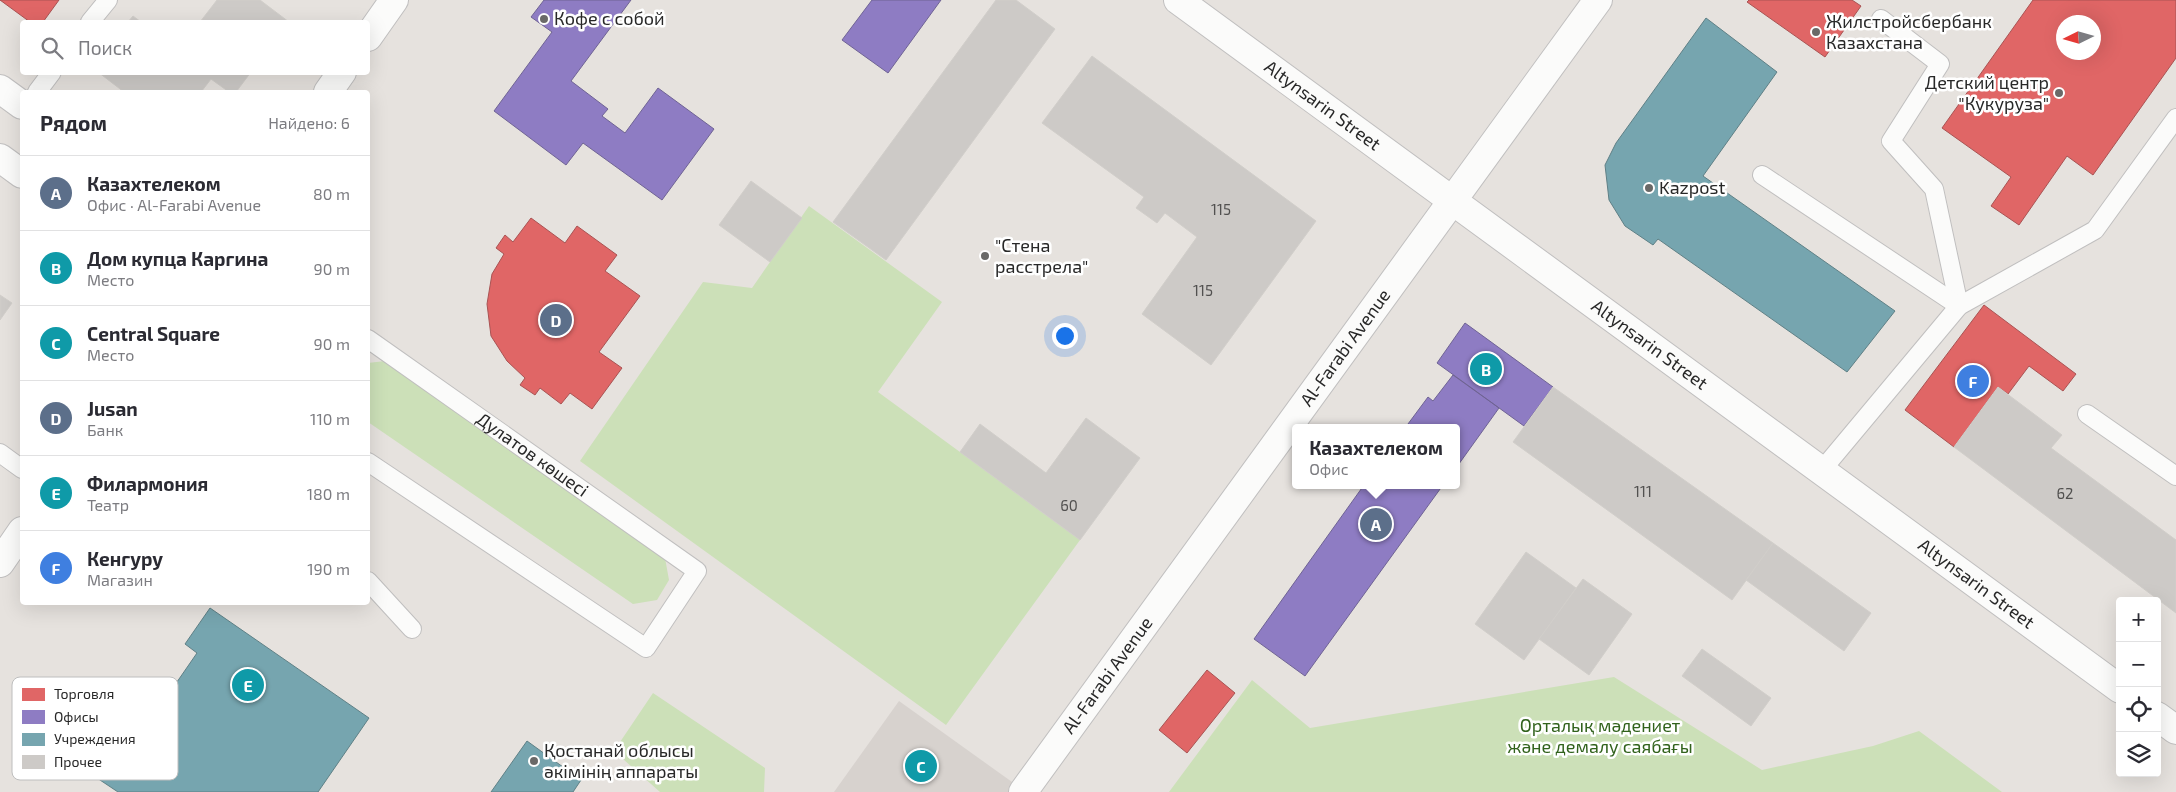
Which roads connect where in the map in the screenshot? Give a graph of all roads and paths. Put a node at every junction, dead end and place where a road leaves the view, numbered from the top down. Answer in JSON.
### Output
{"nodes":[{"id":1,"x":108,"y":0,"type":"edge"},
{"id":2,"x":394,"y":0,"type":"edge"},
{"id":3,"x":1178,"y":0,"type":"edge"},
{"id":4,"x":1598,"y":0,"type":"edge"},
{"id":5,"x":1881,"y":19,"type":"dead end"},
{"id":6,"x":92,"y":20,"type":"edge"},
{"id":7,"x":370,"y":34,"type":"edge"},
{"id":8,"x":50,"y":75,"type":"edge"},
{"id":9,"x":340,"y":75,"type":"edge"},
{"id":10,"x":0,"y":88,"type":"edge"},
{"id":11,"x":38,"y":90,"type":"edge"},
{"id":12,"x":329,"y":90,"type":"edge"},
{"id":13,"x":20,"y":103,"type":"edge"},
{"id":14,"x":2176,"y":118,"type":"edge"},
{"id":15,"x":0,"y":158,"type":"edge"},
{"id":16,"x":20,"y":173,"type":"edge"},
{"id":17,"x":1762,"y":175,"type":"dead end"},
{"id":18,"x":1452,"y":200,"type":"junction"},
{"id":19,"x":1959,"y":306,"type":"junction"},
{"id":20,"x":370,"y":340,"type":"edge"},
{"id":21,"x":2087,"y":414,"type":"dead end"},
{"id":22,"x":0,"y":453,"type":"edge"},
{"id":23,"x":370,"y":463,"type":"edge"},
{"id":24,"x":20,"y":468,"type":"edge"},
{"id":25,"x":1822,"y":470,"type":"junction"},
{"id":26,"x":2176,"y":476,"type":"edge"},
{"id":27,"x":20,"y":534,"type":"edge"},
{"id":28,"x":0,"y":563,"type":"edge"},
{"id":29,"x":370,"y":582,"type":"edge"},
{"id":30,"x":412,"y":629,"type":"dead end"},
{"id":31,"x":2117,"y":687,"type":"edge"},
{"id":32,"x":2161,"y":719,"type":"edge"},
{"id":33,"x":2176,"y":730,"type":"edge"},
{"id":34,"x":1023,"y":792,"type":"edge"}],
"edges":[{"from":1,"to":6,"type":"lane"},
{"from":2,"to":7,"type":"street"},
{"from":3,"to":18,"type":"street","name":"Altynsarin Street"},
{"from":4,"to":18,"type":"street","name":"Al-Farabi Avenue"},
{"from":5,"to":19,"type":"lane"},
{"from":8,"to":11,"type":"lane"},
{"from":9,"to":12,"type":"street"},
{"from":10,"to":13,"type":"street"},
{"from":14,"to":19,"type":"lane"},
{"from":15,"to":16,"type":"street"},
{"from":17,"to":19,"type":"lane"},
{"from":18,"to":25,"type":"street","name":"Altynsarin Street"},
{"from":18,"to":34,"type":"street","name":"Al-Farabi Avenue"},
{"from":19,"to":25,"type":"lane"},
{"from":20,"to":23,"type":"lane","name":"Дулатов көшесі"},
{"from":21,"to":26,"type":"lane"},
{"from":22,"to":24,"type":"lane"},
{"from":25,"to":31,"type":"street","name":"Altynsarin Street"},
{"from":27,"to":28,"type":"street"},
{"from":29,"to":30,"type":"lane"},
{"from":32,"to":33,"type":"street"}]}
